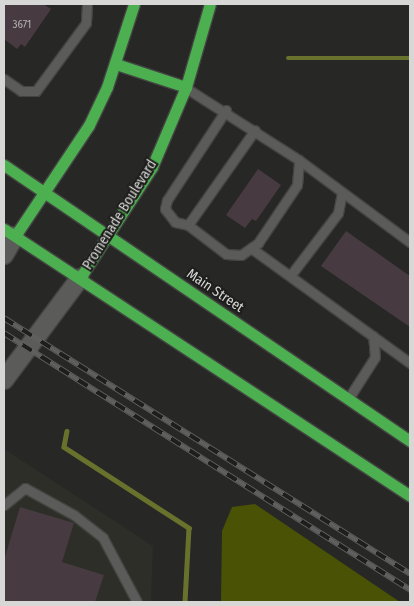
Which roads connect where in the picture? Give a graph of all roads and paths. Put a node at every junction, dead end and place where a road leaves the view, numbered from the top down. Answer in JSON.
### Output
{"nodes":[{"id":1,"x":87,"y":4,"type":"edge"},
{"id":2,"x":134,"y":4,"type":"edge"},
{"id":3,"x":210,"y":4,"type":"edge"},
{"id":4,"x":116,"y":64,"type":"junction"},
{"id":5,"x":4,"y":79,"type":"edge"},
{"id":6,"x":186,"y":87,"type":"junction"},
{"id":7,"x":226,"y":110,"type":"junction"},
{"id":8,"x":255,"y":130,"type":"junction"},
{"id":9,"x":299,"y":160,"type":"junction"},
{"id":10,"x":4,"y":165,"type":"edge"},
{"id":11,"x":46,"y":192,"type":"junction"},
{"id":12,"x":342,"y":193,"type":"junction"},
{"id":13,"x":188,"y":225,"type":"junction"},
{"id":14,"x":9,"y":233,"type":"edge"},
{"id":15,"x":109,"y":236,"type":"junction"},
{"id":16,"x":410,"y":242,"type":"edge"},
{"id":17,"x":251,"y":248,"type":"junction"},
{"id":18,"x":4,"y":255,"type":"edge"},
{"id":19,"x":290,"y":276,"type":"junction"},
{"id":20,"x":80,"y":278,"type":"junction"},
{"id":21,"x":373,"y":336,"type":"junction"},
{"id":22,"x":410,"y":363,"type":"edge"},
{"id":23,"x":4,"y":380,"type":"edge"},
{"id":24,"x":348,"y":400,"type":"junction"},
{"id":25,"x":410,"y":441,"type":"edge"},
{"id":26,"x":410,"y":496,"type":"edge"},
{"id":27,"x":4,"y":506,"type":"edge"},
{"id":28,"x":137,"y":602,"type":"edge"}],
"edges":[{"from":1,"to":5,"type":"lane"},
{"from":2,"to":4,"type":"main road"},
{"from":3,"to":6,"type":"main road","name":"Promenade Boulevard"},
{"from":4,"to":6,"type":"main road"},
{"from":4,"to":11,"type":"main road"},
{"from":6,"to":7,"type":"lane"},
{"from":6,"to":15,"type":"main road","name":"Promenade Boulevard"},
{"from":7,"to":8,"type":"lane"},
{"from":7,"to":13,"type":"lane"},
{"from":8,"to":9,"type":"lane"},
{"from":8,"to":13,"type":"lane"},
{"from":9,"to":12,"type":"lane"},
{"from":9,"to":17,"type":"lane"},
{"from":10,"to":11,"type":"main road","name":"Main Street"},
{"from":11,"to":14,"type":"main road"},
{"from":11,"to":15,"type":"main road","name":"Main Street"},
{"from":12,"to":16,"type":"lane"},
{"from":12,"to":19,"type":"lane"},
{"from":13,"to":17,"type":"lane"},
{"from":14,"to":18,"type":"street"},
{"from":14,"to":20,"type":"main road"},
{"from":15,"to":20,"type":"main road","name":"Promenade Boulevard"},
{"from":15,"to":24,"type":"main road","name":"Main Street"},
{"from":17,"to":19,"type":"lane"},
{"from":19,"to":21,"type":"lane"},
{"from":20,"to":23,"type":"street","name":"Promenade Boulevard"},
{"from":20,"to":26,"type":"main road"},
{"from":21,"to":22,"type":"lane"},
{"from":21,"to":24,"type":"lane"},
{"from":24,"to":25,"type":"main road","name":"Main Street"},
{"from":27,"to":28,"type":"lane"}]}
